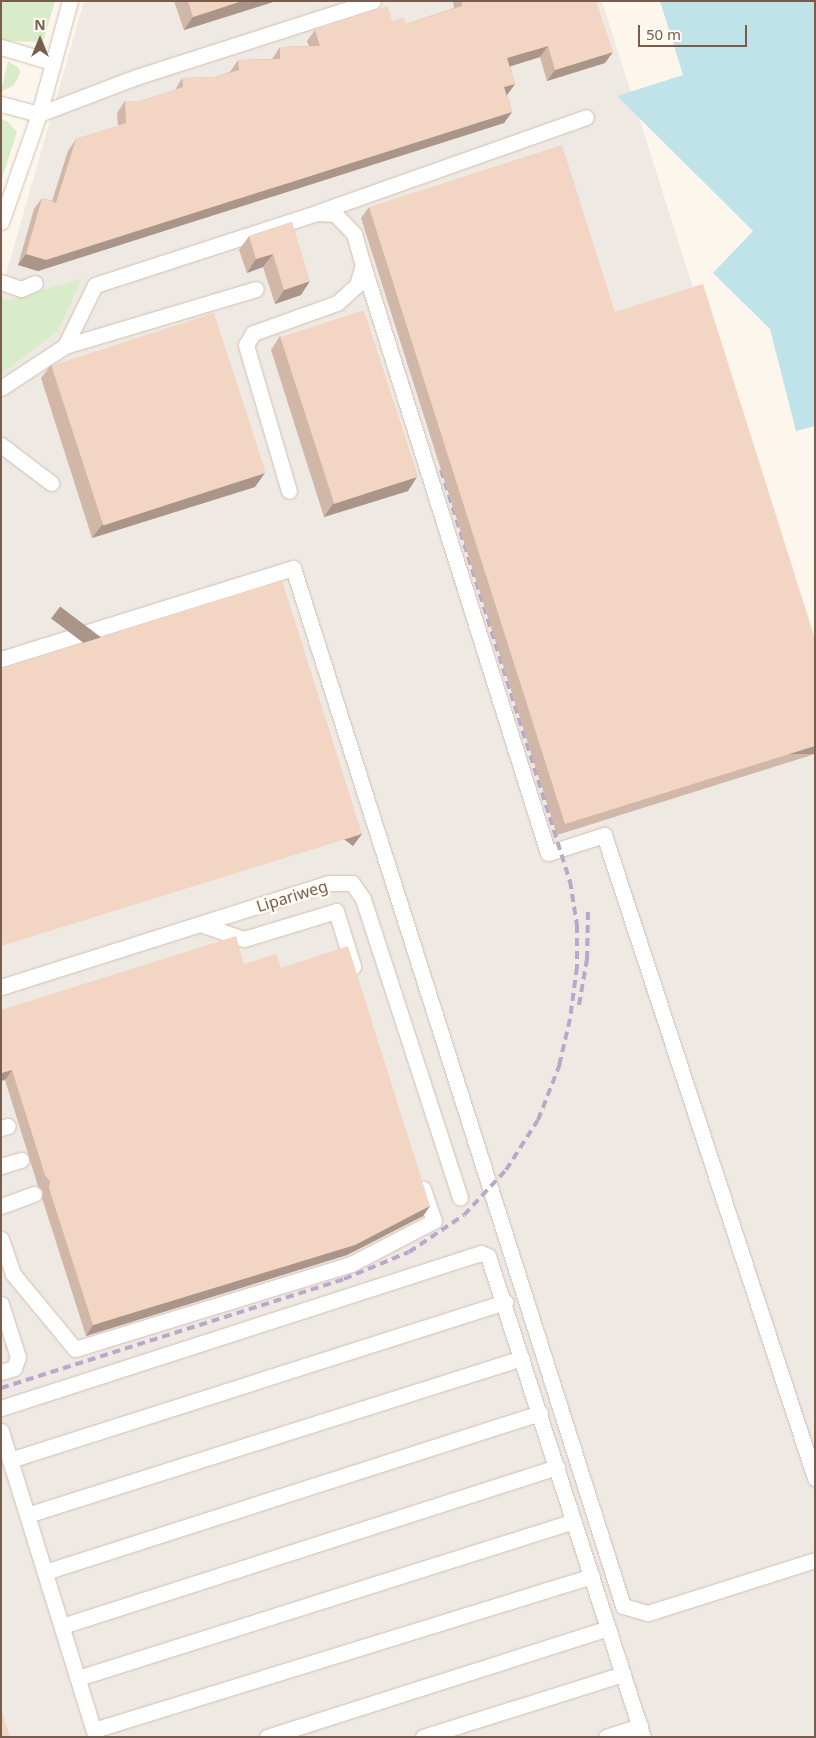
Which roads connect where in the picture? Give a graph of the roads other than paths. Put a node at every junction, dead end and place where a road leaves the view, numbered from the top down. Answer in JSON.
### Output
{"nodes":[{"id":1,"x":70,"y":1,"type":"edge"},
{"id":2,"x":373,"y":1,"type":"edge"},
{"id":3,"x":1,"y":47,"type":"edge"},
{"id":4,"x":52,"y":62,"type":"junction"},
{"id":5,"x":1,"y":104,"type":"edge"},
{"id":6,"x":39,"y":114,"type":"junction"},
{"id":7,"x":586,"y":117,"type":"dead end"},
{"id":8,"x":317,"y":213,"type":"junction"},
{"id":9,"x":1,"y":222,"type":"edge"},
{"id":10,"x":363,"y":265,"type":"junction"},
{"id":11,"x":1,"y":282,"type":"edge"},
{"id":12,"x":35,"y":283,"type":"dead end"},
{"id":13,"x":256,"y":289,"type":"dead end"},
{"id":14,"x":65,"y":346,"type":"junction"},
{"id":15,"x":1,"y":388,"type":"edge"},
{"id":16,"x":1,"y":445,"type":"edge"},
{"id":17,"x":51,"y":483,"type":"dead end"},
{"id":18,"x":290,"y":491,"type":"dead end"},
{"id":19,"x":1,"y":659,"type":"edge"},
{"id":20,"x":200,"y":924,"type":"junction"},
{"id":21,"x":356,"y":976,"type":"edge"},
{"id":22,"x":1,"y":988,"type":"edge"},
{"id":23,"x":21,"y":1160,"type":"dead end"},
{"id":24,"x":1,"y":1166,"type":"edge"},
{"id":25,"x":419,"y":1174,"type":"edge"},
{"id":26,"x":34,"y":1194,"type":"dead end"},
{"id":27,"x":460,"y":1198,"type":"dead end"},
{"id":28,"x":1,"y":1206,"type":"edge"},
{"id":29,"x":1,"y":1239,"type":"edge"},
{"id":30,"x":504,"y":1302,"type":"junction"},
{"id":31,"x":2,"y":1308,"type":"edge"},
{"id":32,"x":522,"y":1358,"type":"junction"},
{"id":33,"x":1,"y":1372,"type":"edge"},
{"id":34,"x":1,"y":1408,"type":"edge"},
{"id":35,"x":540,"y":1413,"type":"junction"},
{"id":36,"x":1,"y":1431,"type":"edge"},
{"id":37,"x":557,"y":1467,"type":"junction"},
{"id":38,"x":9,"y":1470,"type":"edge"},
{"id":39,"x":815,"y":1478,"type":"edge"},
{"id":40,"x":27,"y":1515,"type":"junction"},
{"id":41,"x":574,"y":1521,"type":"junction"},
{"id":42,"x":815,"y":1560,"type":"edge"},
{"id":43,"x":45,"y":1572,"type":"junction"},
{"id":44,"x":592,"y":1576,"type":"junction"},
{"id":45,"x":62,"y":1626,"type":"junction"},
{"id":46,"x":608,"y":1628,"type":"junction"},
{"id":47,"x":623,"y":1674,"type":"junction"},
{"id":48,"x":78,"y":1678,"type":"junction"},
{"id":49,"x":641,"y":1731,"type":"edge"},
{"id":50,"x":95,"y":1733,"type":"edge"},
{"id":51,"x":267,"y":1737,"type":"edge"},
{"id":52,"x":423,"y":1737,"type":"edge"},
{"id":53,"x":606,"y":1737,"type":"edge"}],
"edges":[{"from":1,"to":4,"type":"lane"},
{"from":2,"to":6,"type":"lane"},
{"from":3,"to":4,"type":"lane"},
{"from":4,"to":6,"type":"lane"},
{"from":5,"to":6,"type":"lane"},
{"from":6,"to":9,"type":"lane"},
{"from":7,"to":8,"type":"lane"},
{"from":8,"to":10,"type":"lane"},
{"from":8,"to":14,"type":"lane"},
{"from":10,"to":18,"type":"lane"},
{"from":10,"to":39,"type":"lane"},
{"from":11,"to":12,"type":"lane"},
{"from":13,"to":14,"type":"lane"},
{"from":14,"to":15,"type":"lane"},
{"from":16,"to":17,"type":"lane"},
{"from":19,"to":42,"type":"lane"},
{"from":20,"to":21,"type":"lane"},
{"from":20,"to":22,"type":"lane","name":"Lipariweg"},
{"from":20,"to":27,"type":"lane","name":"Lipariweg"},
{"from":23,"to":24,"type":"lane"},
{"from":25,"to":29,"type":"lane"},
{"from":26,"to":28,"type":"lane"},
{"from":30,"to":32,"type":"lane"},
{"from":30,"to":34,"type":"lane"},
{"from":30,"to":38,"type":"lane"},
{"from":31,"to":33,"type":"lane"},
{"from":32,"to":35,"type":"lane"},
{"from":32,"to":40,"type":"lane"},
{"from":35,"to":37,"type":"lane"},
{"from":35,"to":43,"type":"lane"},
{"from":36,"to":38,"type":"lane"},
{"from":37,"to":41,"type":"lane"},
{"from":37,"to":45,"type":"lane"},
{"from":38,"to":40,"type":"lane"},
{"from":40,"to":43,"type":"lane"},
{"from":41,"to":44,"type":"lane"},
{"from":41,"to":48,"type":"lane"},
{"from":43,"to":45,"type":"lane"},
{"from":44,"to":46,"type":"lane"},
{"from":44,"to":50,"type":"lane"},
{"from":45,"to":48,"type":"lane"},
{"from":46,"to":47,"type":"lane"},
{"from":46,"to":51,"type":"lane"},
{"from":47,"to":49,"type":"lane"},
{"from":47,"to":52,"type":"lane"},
{"from":48,"to":50,"type":"lane"},
{"from":49,"to":53,"type":"lane"}]}
